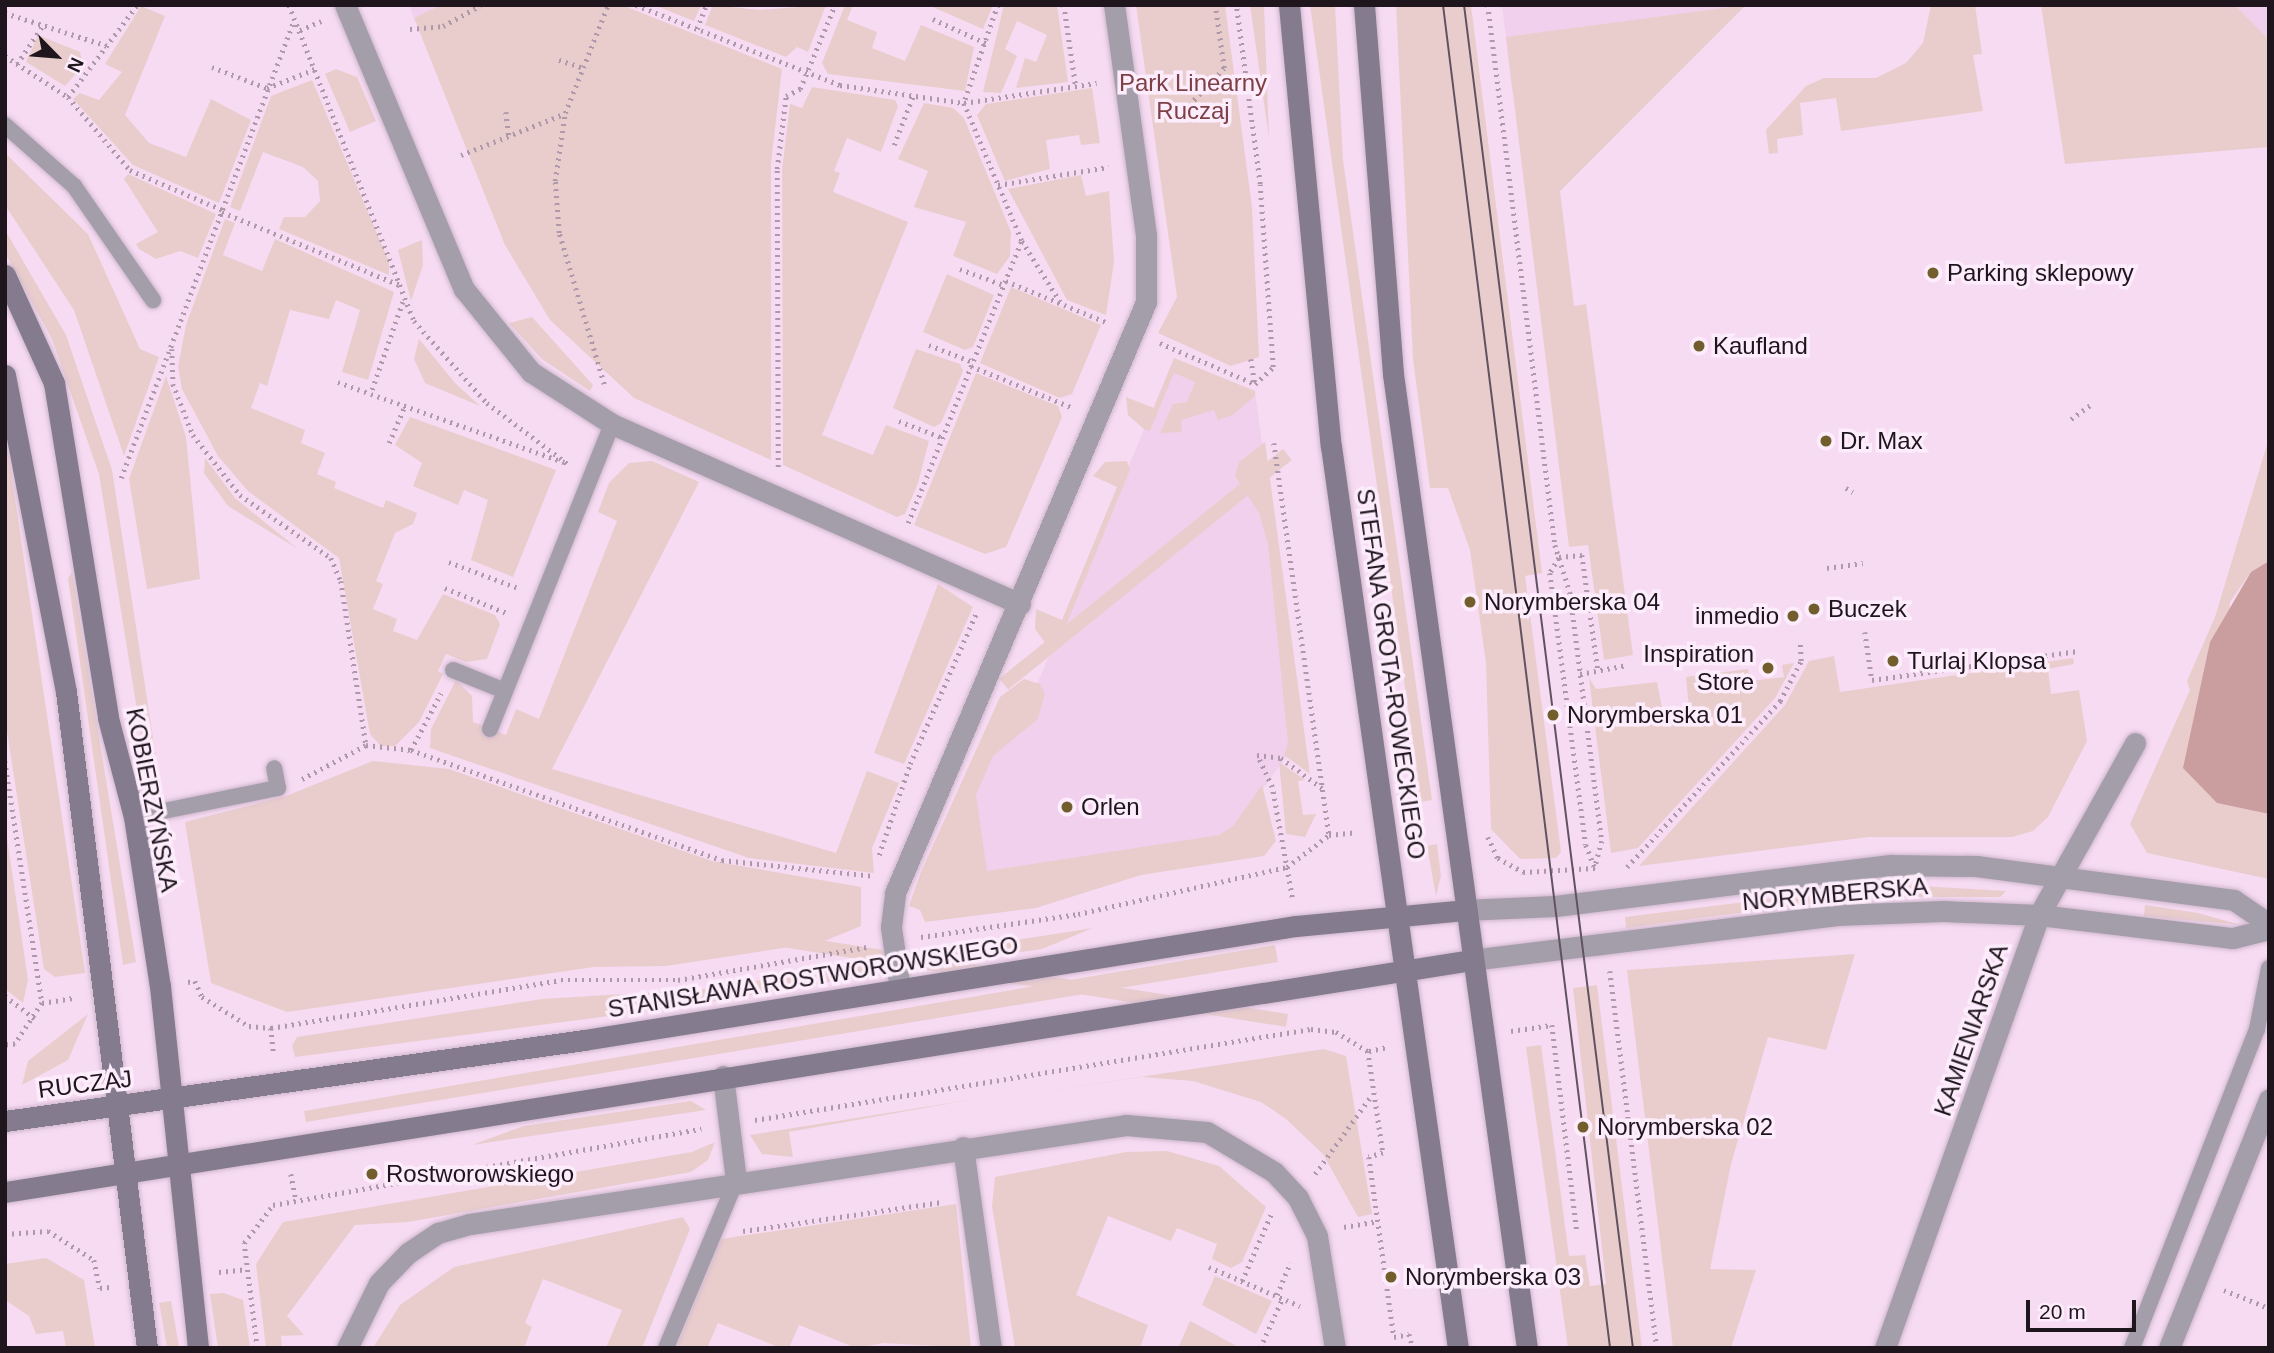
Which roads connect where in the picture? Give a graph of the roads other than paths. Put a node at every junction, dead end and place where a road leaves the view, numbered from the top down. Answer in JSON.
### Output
{"nodes":[{"id":1,"x":1114,"y":5,"type":"edge"},
{"id":2,"x":1289,"y":5,"type":"edge"},
{"id":3,"x":1364,"y":5,"type":"edge"},
{"id":4,"x":338,"y":11,"type":"edge"},
{"id":5,"x":5,"y":125,"type":"edge"},
{"id":6,"x":5,"y":275,"type":"edge"},
{"id":7,"x":153,"y":300,"type":"dead end"},
{"id":8,"x":5,"y":375,"type":"edge"},
{"id":9,"x":612,"y":424,"type":"junction"},
{"id":10,"x":1020,"y":604,"type":"junction"},
{"id":11,"x":453,"y":670,"type":"road end"},
{"id":12,"x":505,"y":691,"type":"junction"},
{"id":13,"x":490,"y":729,"type":"dead end"},
{"id":14,"x":2135,"y":743,"type":"dead end"},
{"id":15,"x":274,"y":768,"type":"dead end"},
{"id":16,"x":134,"y":817,"type":"junction"},
{"id":17,"x":2059,"y":874,"type":"junction"},
{"id":18,"x":1464,"y":910,"type":"junction"},
{"id":19,"x":2039,"y":915,"type":"junction"},
{"id":20,"x":1399,"y":916,"type":"junction"},
{"id":21,"x":2269,"y":924,"type":"edge"},
{"id":22,"x":2269,"y":929,"type":"edge"},
{"id":23,"x":1471,"y":960,"type":"junction"},
{"id":24,"x":1406,"y":968,"type":"junction"},
{"id":25,"x":2269,"y":968,"type":"edge"},
{"id":26,"x":900,"y":989,"type":"junction"},
{"id":27,"x":723,"y":1076,"type":"junction"},
{"id":28,"x":2269,"y":1099,"type":"edge"},
{"id":29,"x":172,"y":1100,"type":"junction"},
{"id":30,"x":118,"y":1106,"type":"junction"},
{"id":31,"x":5,"y":1121,"type":"edge"},
{"id":32,"x":2264,"y":1122,"type":"edge"},
{"id":33,"x":963,"y":1147,"type":"junction"},
{"id":34,"x":178,"y":1163,"type":"junction"},
{"id":35,"x":125,"y":1172,"type":"junction"},
{"id":36,"x":736,"y":1181,"type":"junction"},
{"id":37,"x":5,"y":1192,"type":"edge"},
{"id":38,"x":147,"y":1348,"type":"edge"},
{"id":39,"x":198,"y":1348,"type":"edge"},
{"id":40,"x":347,"y":1348,"type":"edge"},
{"id":41,"x":666,"y":1348,"type":"edge"},
{"id":42,"x":991,"y":1348,"type":"edge"},
{"id":43,"x":1335,"y":1348,"type":"edge"},
{"id":44,"x":1458,"y":1348,"type":"edge"},
{"id":45,"x":1527,"y":1348,"type":"edge"},
{"id":46,"x":1885,"y":1348,"type":"edge"},
{"id":47,"x":2132,"y":1348,"type":"edge"},
{"id":48,"x":2169,"y":1348,"type":"edge"}],
"edges":[{"from":1,"to":10,"type":"street"},
{"from":2,"to":20,"type":"main road","name":"STEFANA GROTA-ROWECKIEGO"},
{"from":3,"to":18,"type":"main road","name":"STEFANA GROTA-ROWECKIEGO"},
{"from":4,"to":9,"type":"street"},
{"from":5,"to":7,"type":"lane"},
{"from":6,"to":16,"type":"main road","name":"KOBIERZYŃSKA"},
{"from":8,"to":30,"type":"main road"},
{"from":9,"to":10,"type":"street"},
{"from":9,"to":12,"type":"lane"},
{"from":10,"to":26,"type":"street"},
{"from":11,"to":12,"type":"lane"},
{"from":12,"to":13,"type":"lane"},
{"from":14,"to":17,"type":"street","name":"KAMIENIARSKA"},
{"from":15,"to":16,"type":"lane"},
{"from":16,"to":29,"type":"main road","name":"KOBIERZYŃSKA"},
{"from":17,"to":18,"type":"street","name":"NORYMBERSKA"},
{"from":17,"to":19,"type":"street","name":"KAMIENIARSKA"},
{"from":17,"to":21,"type":"street","name":"NORYMBERSKA"},
{"from":18,"to":20,"type":"main road","name":"STANISŁAWA ROSTWOROWSKIEGO"},
{"from":18,"to":23,"type":"main road","name":"STEFANA GROTA-ROWECKIEGO"},
{"from":19,"to":22,"type":"street","name":"NORYMBERSKA"},
{"from":19,"to":23,"type":"street","name":"NORYMBERSKA"},
{"from":19,"to":46,"type":"street","name":"KAMIENIARSKA"},
{"from":20,"to":24,"type":"main road","name":"STEFANA GROTA-ROWECKIEGO"},
{"from":20,"to":26,"type":"main road","name":"STANISŁAWA ROSTWOROWSKIEGO"},
{"from":23,"to":24,"type":"main road","name":"NORYMBERSKA"},
{"from":23,"to":45,"type":"main road","name":"STEFANA GROTA-ROWECKIEGO"},
{"from":24,"to":27,"type":"main road"},
{"from":24,"to":44,"type":"main road","name":"STEFANA GROTA-ROWECKIEGO"},
{"from":25,"to":47,"type":"lane"},
{"from":26,"to":29,"type":"main road","name":"STANISŁAWA ROSTWOROWSKIEGO"},
{"from":27,"to":34,"type":"main road"},
{"from":27,"to":36,"type":"street"},
{"from":28,"to":32,"type":"street"},
{"from":29,"to":30,"type":"main road","name":"RUCZAJ"},
{"from":29,"to":34,"type":"main road","name":"KOBIERZYŃSKA"},
{"from":30,"to":31,"type":"main road","name":"RUCZAJ"},
{"from":30,"to":35,"type":"main road"},
{"from":32,"to":48,"type":"street"},
{"from":33,"to":36,"type":"street"},
{"from":33,"to":42,"type":"street"},
{"from":33,"to":43,"type":"street"},
{"from":34,"to":35,"type":"main road"},
{"from":34,"to":39,"type":"main road","name":"KOBIERZYŃSKA"},
{"from":35,"to":37,"type":"main road"},
{"from":35,"to":38,"type":"main road"},
{"from":36,"to":40,"type":"street"},
{"from":36,"to":41,"type":"lane"}]}
